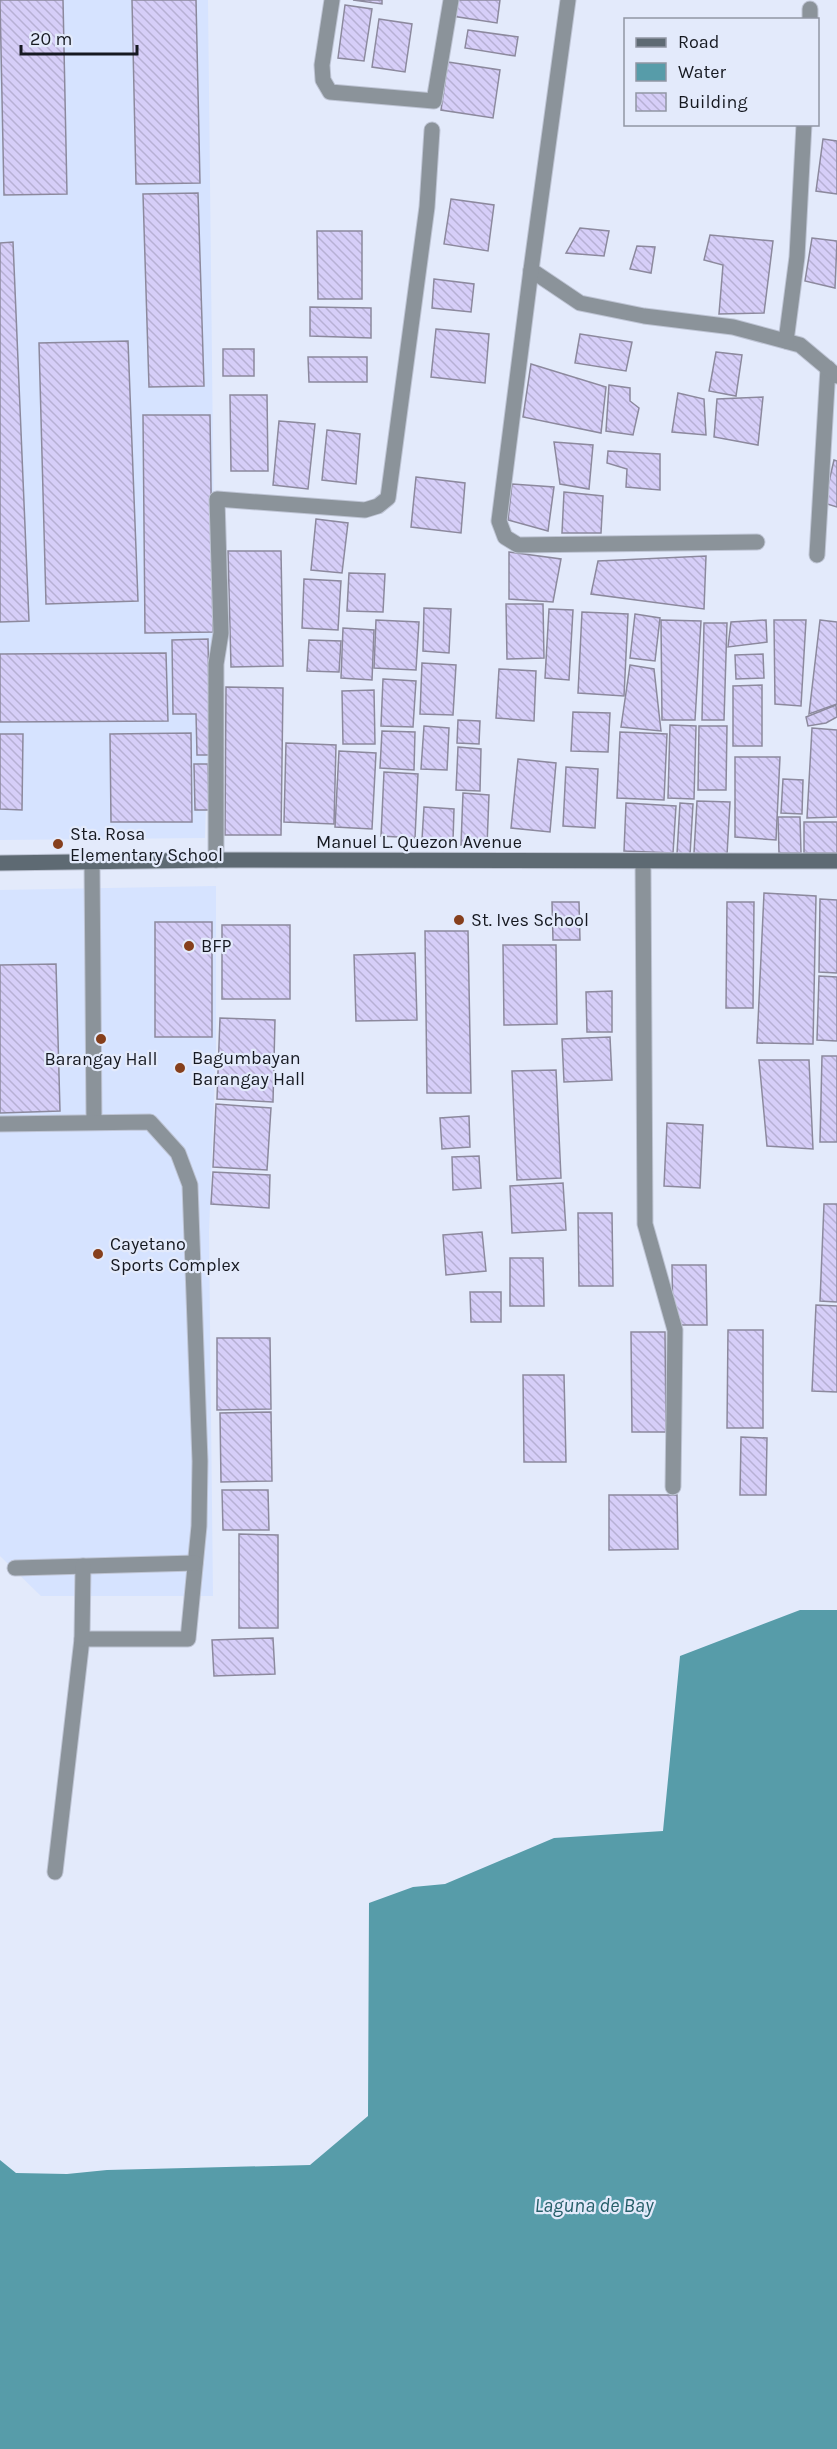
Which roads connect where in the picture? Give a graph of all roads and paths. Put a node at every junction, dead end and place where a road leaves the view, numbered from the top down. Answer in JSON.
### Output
{"nodes":[{"id":1,"x":332,"y":0,"type":"edge"},
{"id":2,"x":452,"y":0,"type":"edge"},
{"id":3,"x":568,"y":0,"type":"edge"},
{"id":4,"x":804,"y":126,"type":"edge"},
{"id":5,"x":432,"y":130,"type":"dead end"},
{"id":6,"x":531,"y":270,"type":"junction"},
{"id":7,"x":786,"y":341,"type":"junction"},
{"id":8,"x":832,"y":372,"type":"edge"},
{"id":9,"x":757,"y":542,"type":"dead end"},
{"id":10,"x":817,"y":555,"type":"dead end"},
{"id":11,"x":216,"y":860,"type":"junction"},
{"id":12,"x":837,"y":861,"type":"edge"},
{"id":13,"x":92,"y":862,"type":"junction"},
{"id":14,"x":643,"y":862,"type":"junction"},
{"id":15,"x":0,"y":863,"type":"edge"},
{"id":16,"x":94,"y":1121,"type":"junction"},
{"id":17,"x":0,"y":1124,"type":"edge"},
{"id":18,"x":673,"y":1487,"type":"dead end"},
{"id":19,"x":195,"y":1563,"type":"junction"},
{"id":20,"x":83,"y":1566,"type":"junction"},
{"id":21,"x":15,"y":1568,"type":"dead end"},
{"id":22,"x":82,"y":1639,"type":"junction"},
{"id":23,"x":55,"y":1872,"type":"dead end"}],
"edges":[{"from":1,"to":2,"type":"street"},
{"from":3,"to":6,"type":"street"},
{"from":4,"to":7,"type":"street"},
{"from":5,"to":11,"type":"street"},
{"from":6,"to":7,"type":"street"},
{"from":6,"to":9,"type":"street"},
{"from":7,"to":8,"type":"street"},
{"from":8,"to":10,"type":"street"},
{"from":11,"to":13,"type":"main road","name":"Manuel L. Quezon Avenue"},
{"from":11,"to":14,"type":"main road","name":"Manuel L. Quezon Avenue"},
{"from":12,"to":14,"type":"main road","name":"Manuel L. Quezon Avenue"},
{"from":13,"to":15,"type":"main road","name":"Manuel L. Quezon Avenue"},
{"from":13,"to":16,"type":"street"},
{"from":14,"to":18,"type":"street"},
{"from":16,"to":17,"type":"street"},
{"from":16,"to":19,"type":"street"},
{"from":19,"to":20,"type":"street"},
{"from":19,"to":22,"type":"street"},
{"from":20,"to":21,"type":"street"},
{"from":20,"to":22,"type":"street"},
{"from":22,"to":23,"type":"street"}]}
